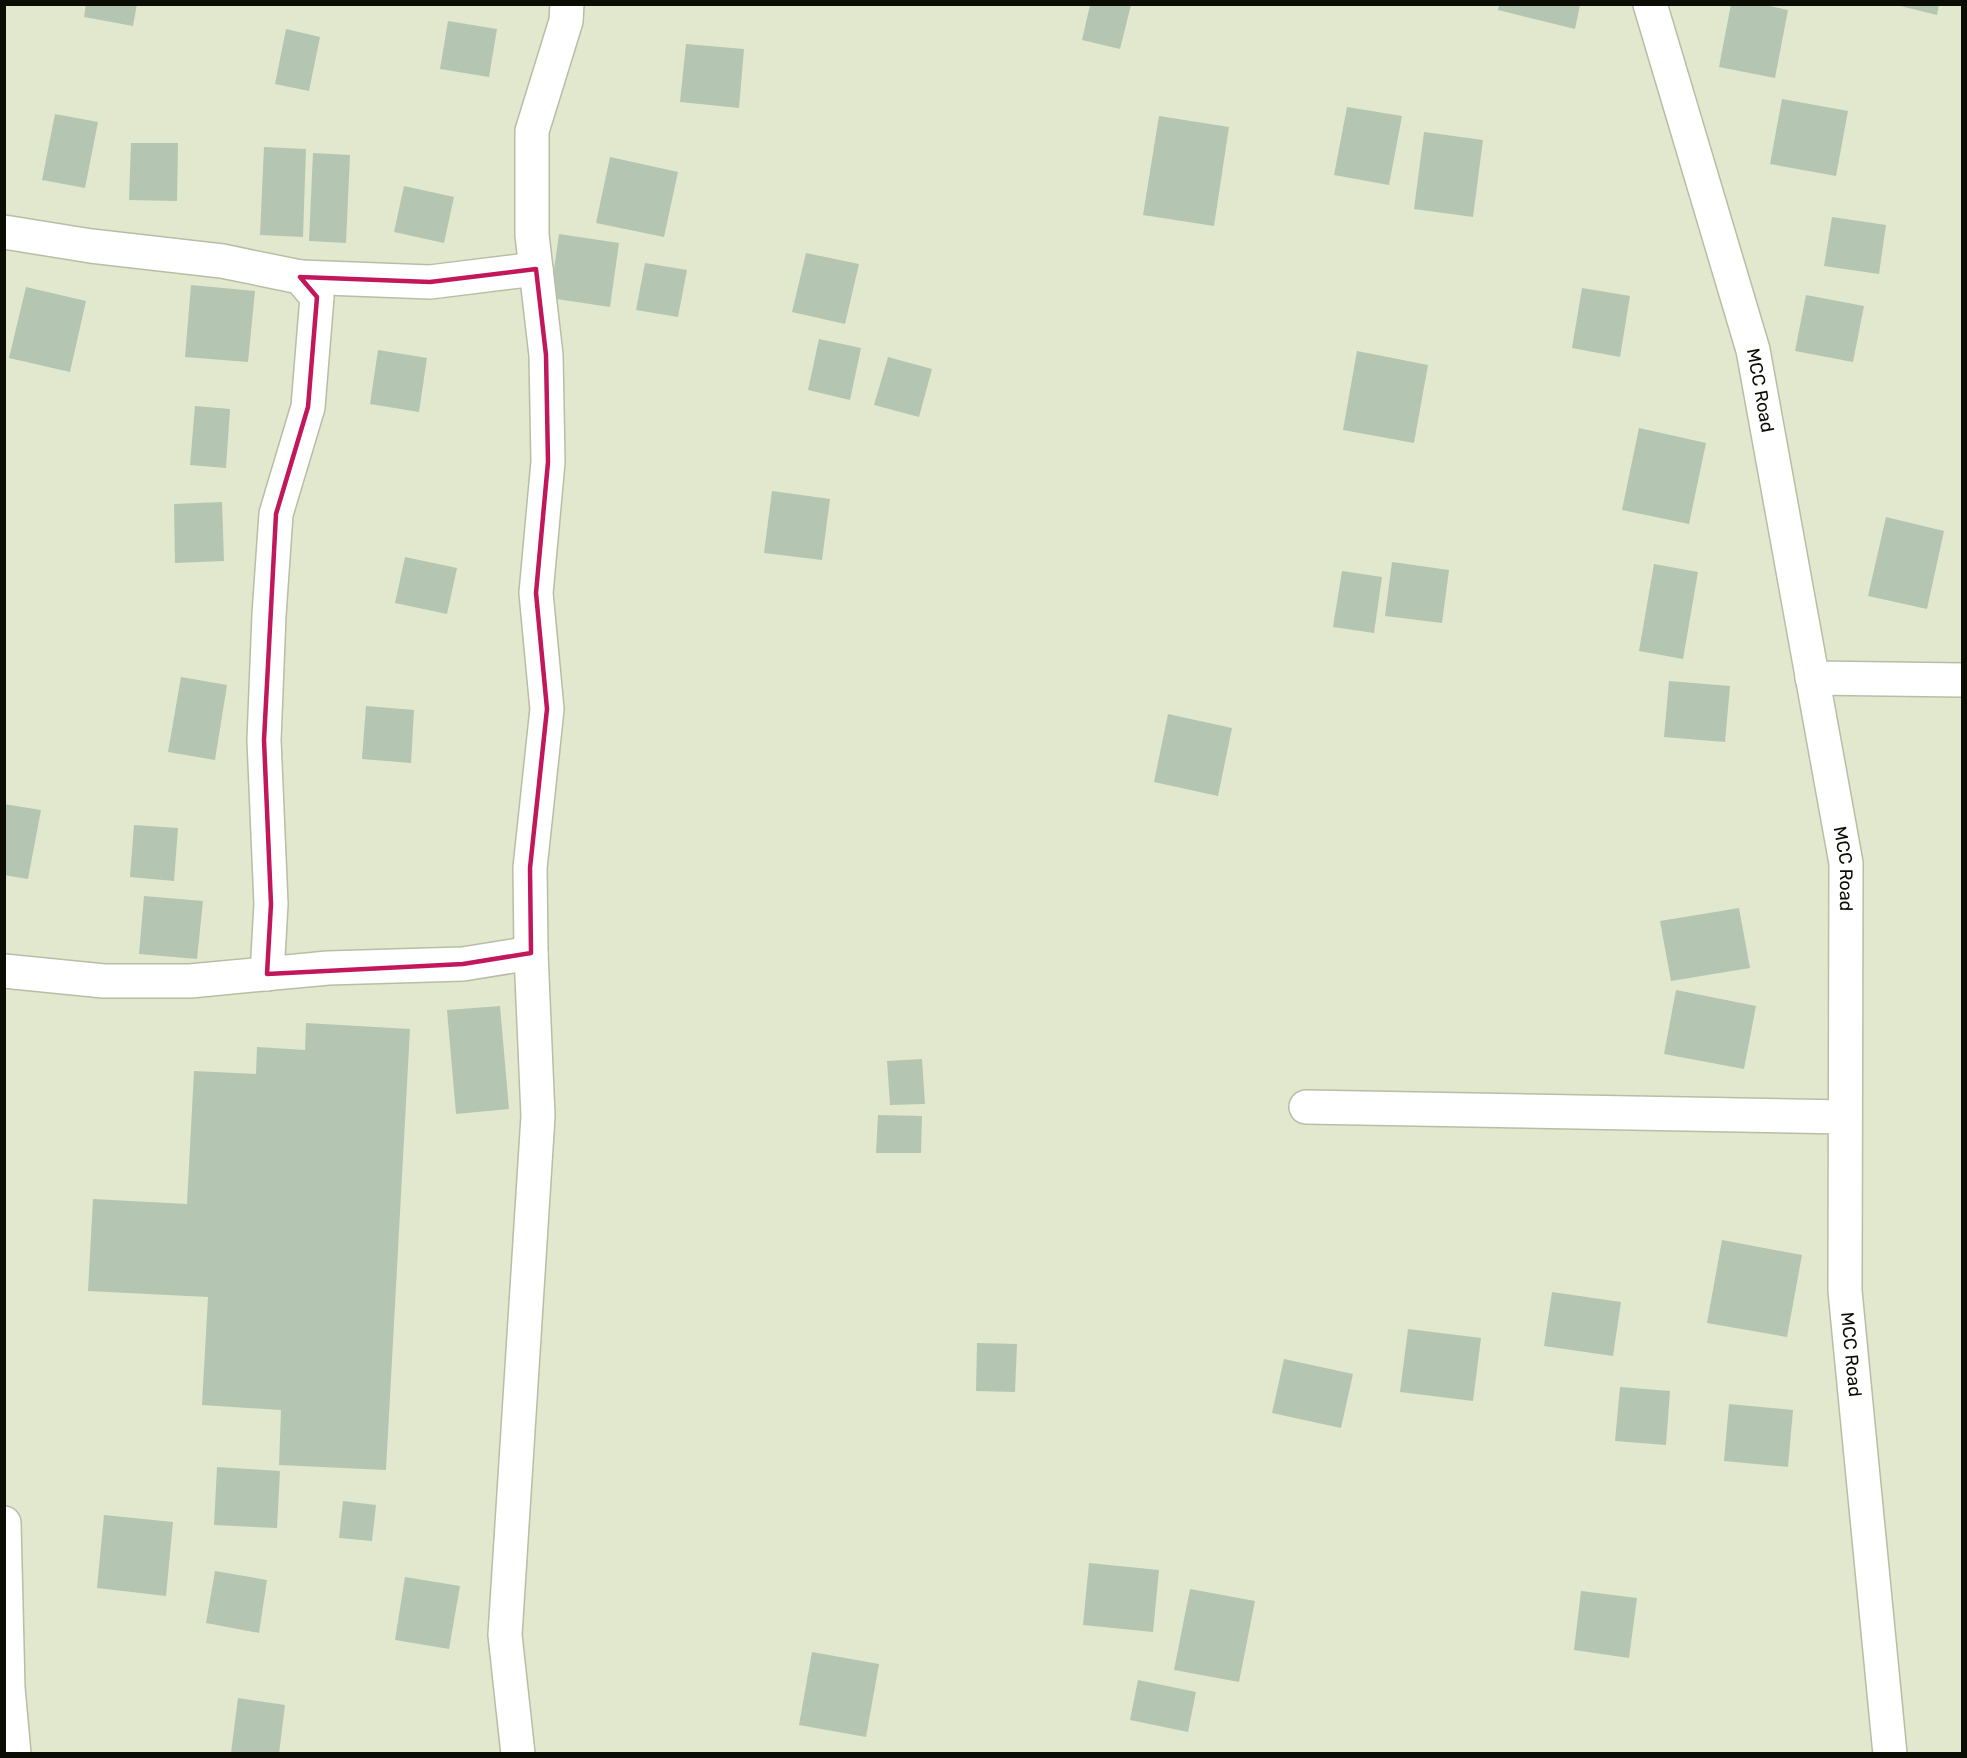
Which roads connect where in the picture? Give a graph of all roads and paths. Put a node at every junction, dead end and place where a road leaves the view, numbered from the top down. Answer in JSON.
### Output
{"nodes":[{"id":1,"x":567,"y":4,"type":"edge"},
{"id":2,"x":1650,"y":4,"type":"edge"},
{"id":3,"x":4,"y":232,"type":"edge"},
{"id":4,"x":536,"y":269,"type":"junction"},
{"id":5,"x":300,"y":277,"type":"junction"},
{"id":6,"x":1812,"y":678,"type":"junction"},
{"id":7,"x":1962,"y":680,"type":"edge"},
{"id":8,"x":531,"y":953,"type":"junction"},
{"id":9,"x":4,"y":971,"type":"edge"},
{"id":10,"x":267,"y":974,"type":"junction"},
{"id":11,"x":1306,"y":1107,"type":"dead end"},
{"id":12,"x":1845,"y":1117,"type":"junction"},
{"id":13,"x":4,"y":1523,"type":"edge"},
{"id":14,"x":14,"y":1754,"type":"edge"},
{"id":15,"x":518,"y":1754,"type":"edge"},
{"id":16,"x":1890,"y":1754,"type":"edge"}],
"edges":[{"from":1,"to":4,"type":"street"},
{"from":2,"to":6,"type":"street","name":"MCC Road"},
{"from":3,"to":5,"type":"street"},
{"from":4,"to":5,"type":"street"},
{"from":4,"to":8,"type":"street"},
{"from":5,"to":10,"type":"street"},
{"from":6,"to":7,"type":"street"},
{"from":6,"to":12,"type":"street","name":"MCC Road"},
{"from":8,"to":10,"type":"street"},
{"from":8,"to":15,"type":"street"},
{"from":9,"to":10,"type":"street"},
{"from":11,"to":12,"type":"street"},
{"from":12,"to":16,"type":"street","name":"MCC Road"},
{"from":13,"to":14,"type":"street"}]}
